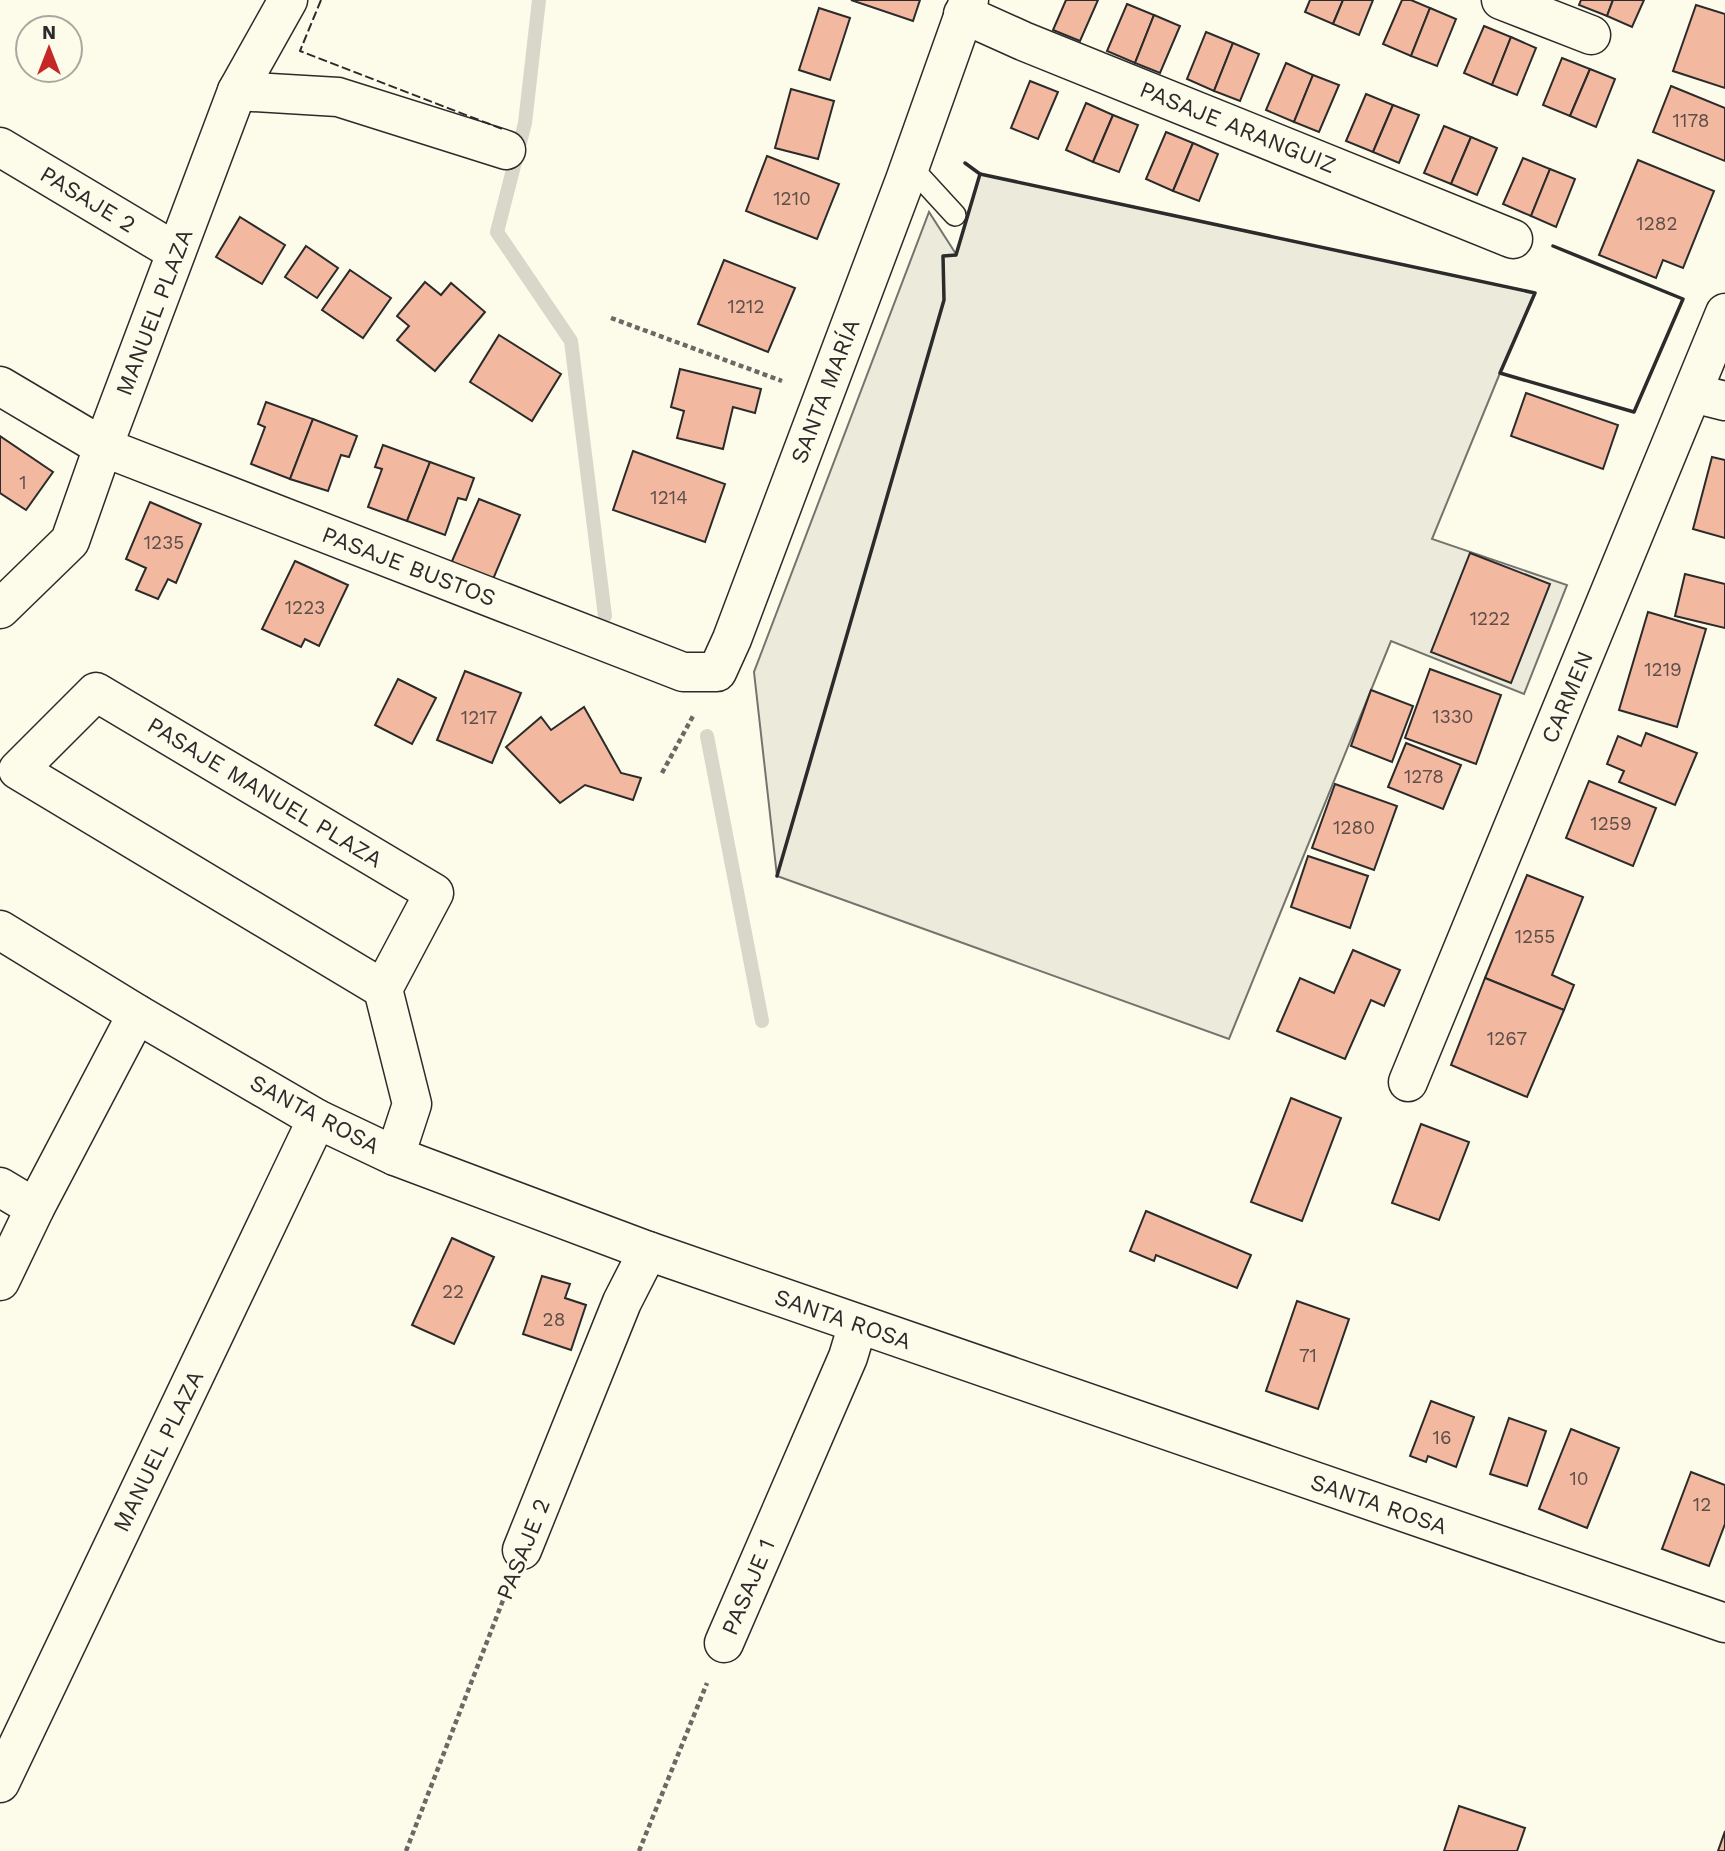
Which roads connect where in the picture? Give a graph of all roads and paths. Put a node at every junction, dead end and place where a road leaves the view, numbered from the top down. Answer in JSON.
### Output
{"nodes":[{"id":1,"x":288,"y":0,"type":"edge"},
{"id":2,"x":1500,"y":0,"type":"edge"},
{"id":3,"x":966,"y":7,"type":"edge"},
{"id":4,"x":1591,"y":35,"type":"dead end"},
{"id":5,"x":237,"y":91,"type":"junction"},
{"id":6,"x":0,"y":146,"type":"edge"},
{"id":7,"x":506,"y":150,"type":"dead end"},
{"id":8,"x":910,"y":166,"type":"junction"},
{"id":9,"x":955,"y":215,"type":"dead end"},
{"id":10,"x":1513,"y":239,"type":"dead end"},
{"id":11,"x":176,"y":252,"type":"junction"},
{"id":12,"x":1725,"y":313,"type":"edge"},
{"id":13,"x":611,"y":318,"type":"dead end"},
{"id":14,"x":0,"y":386,"type":"edge"},
{"id":15,"x":822,"y":396,"type":"junction"},
{"id":16,"x":1709,"y":397,"type":"edge"},
{"id":17,"x":103,"y":447,"type":"junction"},
{"id":18,"x":0,"y":609,"type":"edge"},
{"id":19,"x":717,"y":672,"type":"junction"},
{"id":20,"x":662,"y":773,"type":"dead end"},
{"id":21,"x":9,"y":778,"type":"edge"},
{"id":22,"x":0,"y":930,"type":"edge"},
{"id":23,"x":383,"y":989,"type":"junction"},
{"id":24,"x":137,"y":1014,"type":"junction"},
{"id":25,"x":1408,"y":1082,"type":"dead end"},
{"id":26,"x":317,"y":1119,"type":"junction"},
{"id":27,"x":394,"y":1157,"type":"junction"},
{"id":28,"x":0,"y":1187,"type":"edge"},
{"id":29,"x":35,"y":1208,"type":"junction"},
{"id":30,"x":648,"y":1251,"type":"junction"},
{"id":31,"x":0,"y":1281,"type":"edge"},
{"id":32,"x":858,"y":1324,"type":"junction"},
{"id":33,"x":522,"y":1550,"type":"joint"},
{"id":34,"x":1725,"y":1623,"type":"edge"},
{"id":35,"x":724,"y":1643,"type":"joint"},
{"id":36,"x":0,"y":1783,"type":"edge"},
{"id":37,"x":406,"y":1851,"type":"edge"},
{"id":38,"x":639,"y":1851,"type":"edge"}],
"edges":[{"from":1,"to":5,"type":"street","name":"MANUEL PLAZA"},
{"from":2,"to":4,"type":"street"},
{"from":3,"to":8,"type":"street","name":"SANTA MARÍA"},
{"from":3,"to":10,"type":"street","name":"PASAJE ARANGUIZ"},
{"from":5,"to":7,"type":"street"},
{"from":5,"to":11,"type":"street","name":"MANUEL PLAZA"},
{"from":6,"to":11,"type":"street","name":"PASAJE 2"},
{"from":8,"to":9,"type":"lane"},
{"from":8,"to":15,"type":"street","name":"SANTA MARÍA"},
{"from":11,"to":17,"type":"street","name":"MANUEL PLAZA"},
{"from":12,"to":16,"type":"street","name":"CARMEN"},
{"from":13,"to":15,"type":"path"},
{"from":14,"to":17,"type":"street"},
{"from":15,"to":19,"type":"street","name":"SANTA MARÍA"},
{"from":16,"to":25,"type":"street","name":"CARMEN"},
{"from":17,"to":18,"type":"street","name":"MANUEL PLAZA"},
{"from":17,"to":19,"type":"street","name":"PASAJE BUSTOS"},
{"from":19,"to":20,"type":"path"},
{"from":21,"to":23,"type":"street","name":"PASAJE MANUEL PLAZA"},
{"from":21,"to":23,"type":"street","name":"PASAJE MANUEL PLAZA"},
{"from":22,"to":24,"type":"street","name":"SANTA ROSA"},
{"from":23,"to":27,"type":"street"},
{"from":24,"to":26,"type":"street","name":"SANTA ROSA"},
{"from":24,"to":29,"type":"street"},
{"from":26,"to":27,"type":"street","name":"SANTA ROSA"},
{"from":26,"to":36,"type":"street","name":"MANUEL PLAZA"},
{"from":27,"to":30,"type":"street","name":"SANTA ROSA"},
{"from":28,"to":29,"type":"street"},
{"from":29,"to":31,"type":"street"},
{"from":30,"to":32,"type":"street","name":"SANTA ROSA"},
{"from":30,"to":33,"type":"street","name":"PASAJE 2"},
{"from":32,"to":34,"type":"street","name":"SANTA ROSA"},
{"from":32,"to":35,"type":"street","name":"PASAJE 1"},
{"from":33,"to":37,"type":"path","name":"PASAJE 2"},
{"from":35,"to":38,"type":"path","name":"PASAJE 1"}]}
